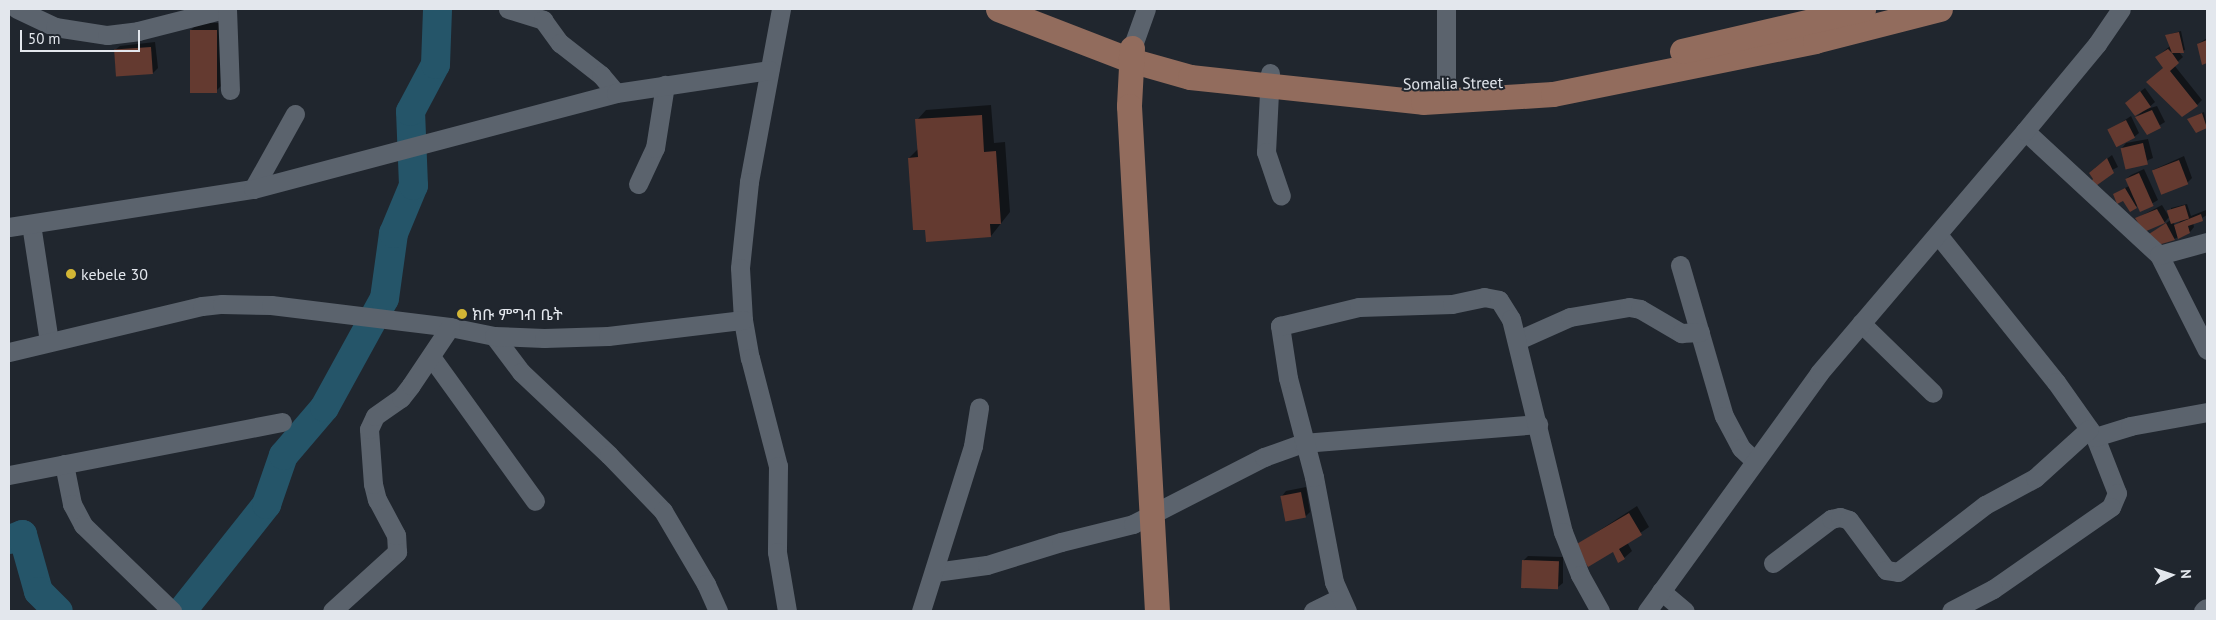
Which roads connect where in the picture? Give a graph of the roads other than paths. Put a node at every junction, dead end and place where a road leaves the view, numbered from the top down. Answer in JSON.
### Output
{"nodes":[{"id":1,"x":17,"y":9,"type":"edge"},
{"id":2,"x":226,"y":9,"type":"edge"},
{"id":3,"x":508,"y":9,"type":"edge"},
{"id":4,"x":781,"y":9,"type":"edge"},
{"id":5,"x":998,"y":9,"type":"edge"},
{"id":6,"x":1046,"y":9,"type":"edge"},
{"id":7,"x":1146,"y":9,"type":"edge"},
{"id":8,"x":1446,"y":9,"type":"edge"},
{"id":9,"x":1863,"y":9,"type":"edge"},
{"id":10,"x":1940,"y":9,"type":"edge"},
{"id":11,"x":2121,"y":9,"type":"edge"},
{"id":12,"x":544,"y":14,"type":"edge"},
{"id":13,"x":1131,"y":54,"type":"junction"},
{"id":14,"x":769,"y":70,"type":"junction"},
{"id":15,"x":1270,"y":80,"type":"junction"},
{"id":16,"x":665,"y":85,"type":"junction"},
{"id":17,"x":1446,"y":86,"type":"junction"},
{"id":18,"x":230,"y":90,"type":"dead end"},
{"id":19,"x":616,"y":94,"type":"junction"},
{"id":20,"x":295,"y":114,"type":"dead end"},
{"id":21,"x":2025,"y":131,"type":"junction"},
{"id":22,"x":638,"y":184,"type":"dead end"},
{"id":23,"x":253,"y":189,"type":"junction"},
{"id":24,"x":1280,"y":196,"type":"dead end"},
{"id":25,"x":31,"y":224,"type":"junction"},
{"id":26,"x":9,"y":227,"type":"edge"},
{"id":27,"x":1938,"y":236,"type":"junction"},
{"id":28,"x":2207,"y":242,"type":"edge"},
{"id":29,"x":2159,"y":255,"type":"junction"},
{"id":30,"x":1680,"y":265,"type":"dead end"},
{"id":31,"x":743,"y":320,"type":"junction"},
{"id":32,"x":1861,"y":323,"type":"junction"},
{"id":33,"x":450,"y":327,"type":"junction"},
{"id":34,"x":1700,"y":332,"type":"junction"},
{"id":35,"x":494,"y":336,"type":"junction"},
{"id":36,"x":1518,"y":340,"type":"junction"},
{"id":37,"x":49,"y":342,"type":"junction"},
{"id":38,"x":2207,"y":350,"type":"edge"},
{"id":39,"x":9,"y":352,"type":"edge"},
{"id":40,"x":432,"y":358,"type":"junction"},
{"id":41,"x":1933,"y":393,"type":"dead end"},
{"id":42,"x":979,"y":407,"type":"dead end"},
{"id":43,"x":2207,"y":412,"type":"edge"},
{"id":44,"x":282,"y":422,"type":"dead end"},
{"id":45,"x":1538,"y":424,"type":"junction"},
{"id":46,"x":2092,"y":433,"type":"junction"},
{"id":47,"x":1303,"y":442,"type":"junction"},
{"id":48,"x":1755,"y":461,"type":"junction"},
{"id":49,"x":64,"y":464,"type":"junction"},
{"id":50,"x":9,"y":475,"type":"edge"},
{"id":51,"x":535,"y":501,"type":"dead end"},
{"id":52,"x":1152,"y":516,"type":"junction"},
{"id":53,"x":1774,"y":563,"type":"dead end"},
{"id":54,"x":935,"y":572,"type":"junction"},
{"id":55,"x":1661,"y":591,"type":"junction"},
{"id":56,"x":1343,"y":605,"type":"edge"},
{"id":57,"x":171,"y":610,"type":"edge"},
{"id":58,"x":332,"y":611,"type":"edge"},
{"id":59,"x":718,"y":611,"type":"edge"},
{"id":60,"x":787,"y":611,"type":"edge"},
{"id":61,"x":921,"y":611,"type":"edge"},
{"id":62,"x":1156,"y":611,"type":"edge"},
{"id":63,"x":1313,"y":611,"type":"edge"},
{"id":64,"x":1600,"y":611,"type":"edge"},
{"id":65,"x":1647,"y":611,"type":"edge"},
{"id":66,"x":1685,"y":611,"type":"edge"},
{"id":67,"x":1951,"y":611,"type":"edge"}],
"edges":[{"from":1,"to":2,"type":"street"},
{"from":2,"to":18,"type":"street"},
{"from":3,"to":12,"type":"street"},
{"from":4,"to":14,"type":"street"},
{"from":5,"to":13,"type":"main road"},
{"from":6,"to":13,"type":"main road","name":"Somalia Street"},
{"from":7,"to":13,"type":"street"},
{"from":8,"to":17,"type":"street"},
{"from":9,"to":17,"type":"main road","name":"Somalia Street"},
{"from":10,"to":15,"type":"main road"},
{"from":11,"to":21,"type":"street"},
{"from":12,"to":19,"type":"street"},
{"from":13,"to":15,"type":"main road","name":"Somalia Street"},
{"from":13,"to":52,"type":"main road"},
{"from":14,"to":16,"type":"street"},
{"from":14,"to":31,"type":"street"},
{"from":15,"to":17,"type":"main road","name":"Somalia Street"},
{"from":15,"to":24,"type":"street"},
{"from":16,"to":19,"type":"street"},
{"from":16,"to":22,"type":"street"},
{"from":19,"to":23,"type":"street"},
{"from":20,"to":23,"type":"street"},
{"from":21,"to":27,"type":"street"},
{"from":21,"to":29,"type":"street"},
{"from":23,"to":25,"type":"street"},
{"from":25,"to":26,"type":"street"},
{"from":25,"to":37,"type":"street"},
{"from":27,"to":32,"type":"street"},
{"from":27,"to":46,"type":"street"},
{"from":28,"to":29,"type":"street"},
{"from":29,"to":38,"type":"street"},
{"from":30,"to":34,"type":"street"},
{"from":31,"to":35,"type":"street"},
{"from":31,"to":60,"type":"street"},
{"from":32,"to":41,"type":"street"},
{"from":32,"to":48,"type":"street"},
{"from":33,"to":35,"type":"street"},
{"from":33,"to":37,"type":"street"},
{"from":33,"to":40,"type":"street"},
{"from":34,"to":36,"type":"street"},
{"from":34,"to":48,"type":"street"},
{"from":35,"to":59,"type":"street"},
{"from":36,"to":45,"type":"street"},
{"from":36,"to":47,"type":"street"},
{"from":37,"to":39,"type":"street"},
{"from":40,"to":51,"type":"street"},
{"from":40,"to":58,"type":"street"},
{"from":42,"to":54,"type":"street"},
{"from":43,"to":46,"type":"street"},
{"from":44,"to":49,"type":"street"},
{"from":45,"to":47,"type":"street"},
{"from":45,"to":64,"type":"street"},
{"from":46,"to":53,"type":"street"},
{"from":46,"to":67,"type":"street"},
{"from":47,"to":52,"type":"street"},
{"from":47,"to":56,"type":"street"},
{"from":48,"to":55,"type":"street"},
{"from":49,"to":50,"type":"street"},
{"from":49,"to":57,"type":"street"},
{"from":52,"to":54,"type":"street"},
{"from":52,"to":62,"type":"main road"},
{"from":54,"to":61,"type":"street"},
{"from":55,"to":65,"type":"street"},
{"from":55,"to":66,"type":"street"},
{"from":56,"to":63,"type":"street"}]}
